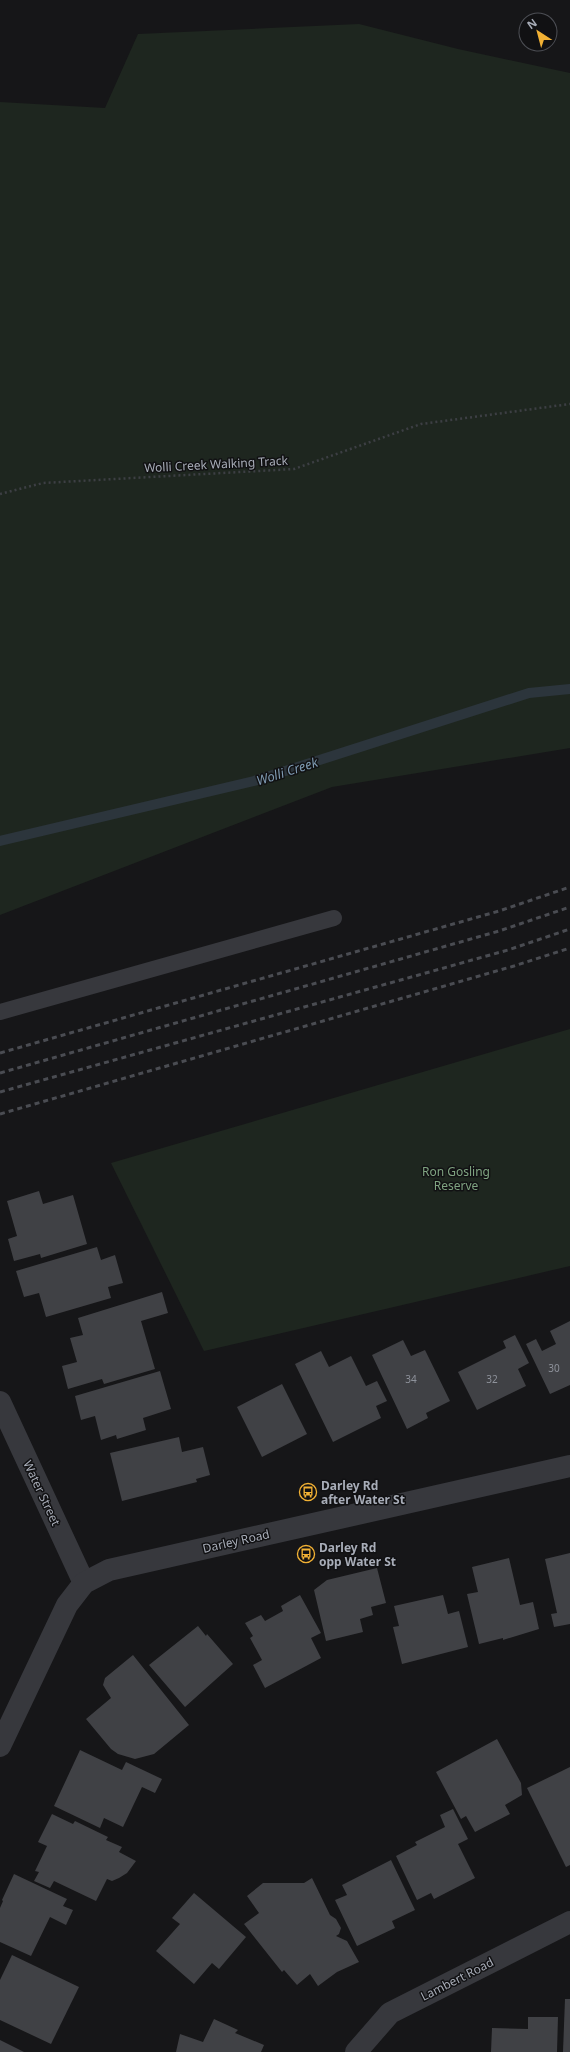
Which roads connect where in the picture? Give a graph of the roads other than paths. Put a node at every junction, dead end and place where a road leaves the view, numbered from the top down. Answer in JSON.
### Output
{"nodes":[{"id":1,"x":334,"y":918,"type":"dead end"},
{"id":2,"x":0,"y":1012,"type":"edge"},
{"id":3,"x":0,"y":1402,"type":"edge"},
{"id":4,"x":570,"y":1466,"type":"edge"},
{"id":5,"x":84,"y":1583,"type":"junction"},
{"id":6,"x":0,"y":1746,"type":"edge"},
{"id":7,"x":570,"y":1922,"type":"edge"},
{"id":8,"x":356,"y":2052,"type":"edge"}],
"edges":[{"from":1,"to":2,"type":"lane"},
{"from":3,"to":5,"type":"street","name":"Water Street"},
{"from":4,"to":5,"type":"street","name":"Darley Road"},
{"from":5,"to":6,"type":"street","name":"Darley Road"},
{"from":7,"to":8,"type":"street","name":"Lambert Road"}]}
